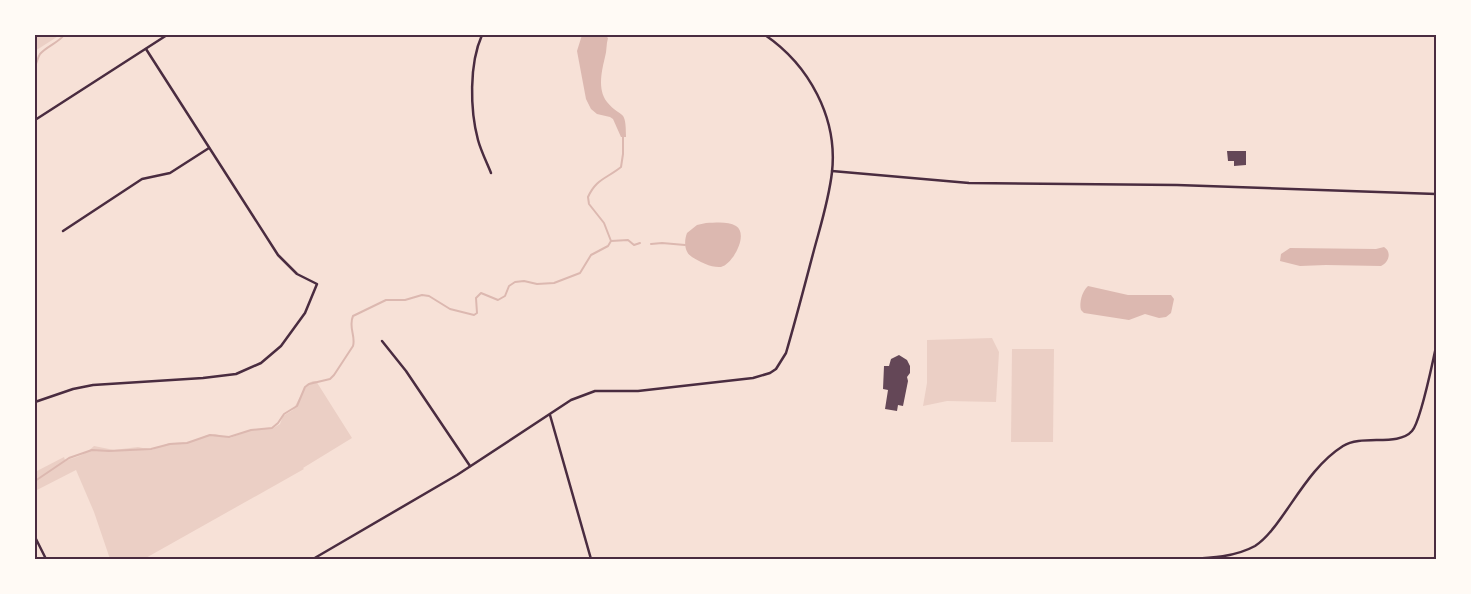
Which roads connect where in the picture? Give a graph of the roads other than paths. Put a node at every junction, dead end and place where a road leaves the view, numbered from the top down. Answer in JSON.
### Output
{"nodes":[{"id":1,"x":167,"y":35,"type":"edge"},
{"id":2,"x":482,"y":35,"type":"edge"},
{"id":3,"x":765,"y":35,"type":"edge"},
{"id":4,"x":146,"y":49,"type":"junction"},
{"id":5,"x":35,"y":120,"type":"edge"},
{"id":6,"x":209,"y":148,"type":"junction"},
{"id":7,"x":832,"y":171,"type":"junction"},
{"id":8,"x":491,"y":173,"type":"dead end"},
{"id":9,"x":1436,"y":194,"type":"edge"},
{"id":10,"x":63,"y":231,"type":"dead end"},
{"id":11,"x":382,"y":341,"type":"dead end"},
{"id":12,"x":1436,"y":347,"type":"edge"},
{"id":13,"x":35,"y":402,"type":"edge"},
{"id":14,"x":550,"y":415,"type":"junction"},
{"id":15,"x":470,"y":466,"type":"junction"},
{"id":16,"x":35,"y":537,"type":"edge"},
{"id":17,"x":46,"y":559,"type":"edge"},
{"id":18,"x":313,"y":559,"type":"edge"},
{"id":19,"x":590,"y":559,"type":"edge"},
{"id":20,"x":1188,"y":559,"type":"edge"}],
"edges":[{"from":1,"to":4,"type":"street"},
{"from":2,"to":8,"type":"street"},
{"from":3,"to":7,"type":"street"},
{"from":4,"to":5,"type":"street"},
{"from":4,"to":6,"type":"street"},
{"from":6,"to":10,"type":"street"},
{"from":6,"to":13,"type":"street"},
{"from":7,"to":9,"type":"street"},
{"from":7,"to":14,"type":"street"},
{"from":11,"to":15,"type":"street"},
{"from":12,"to":20,"type":"street"},
{"from":14,"to":15,"type":"street"},
{"from":14,"to":19,"type":"street"},
{"from":15,"to":18,"type":"street"},
{"from":16,"to":17,"type":"street"}]}
